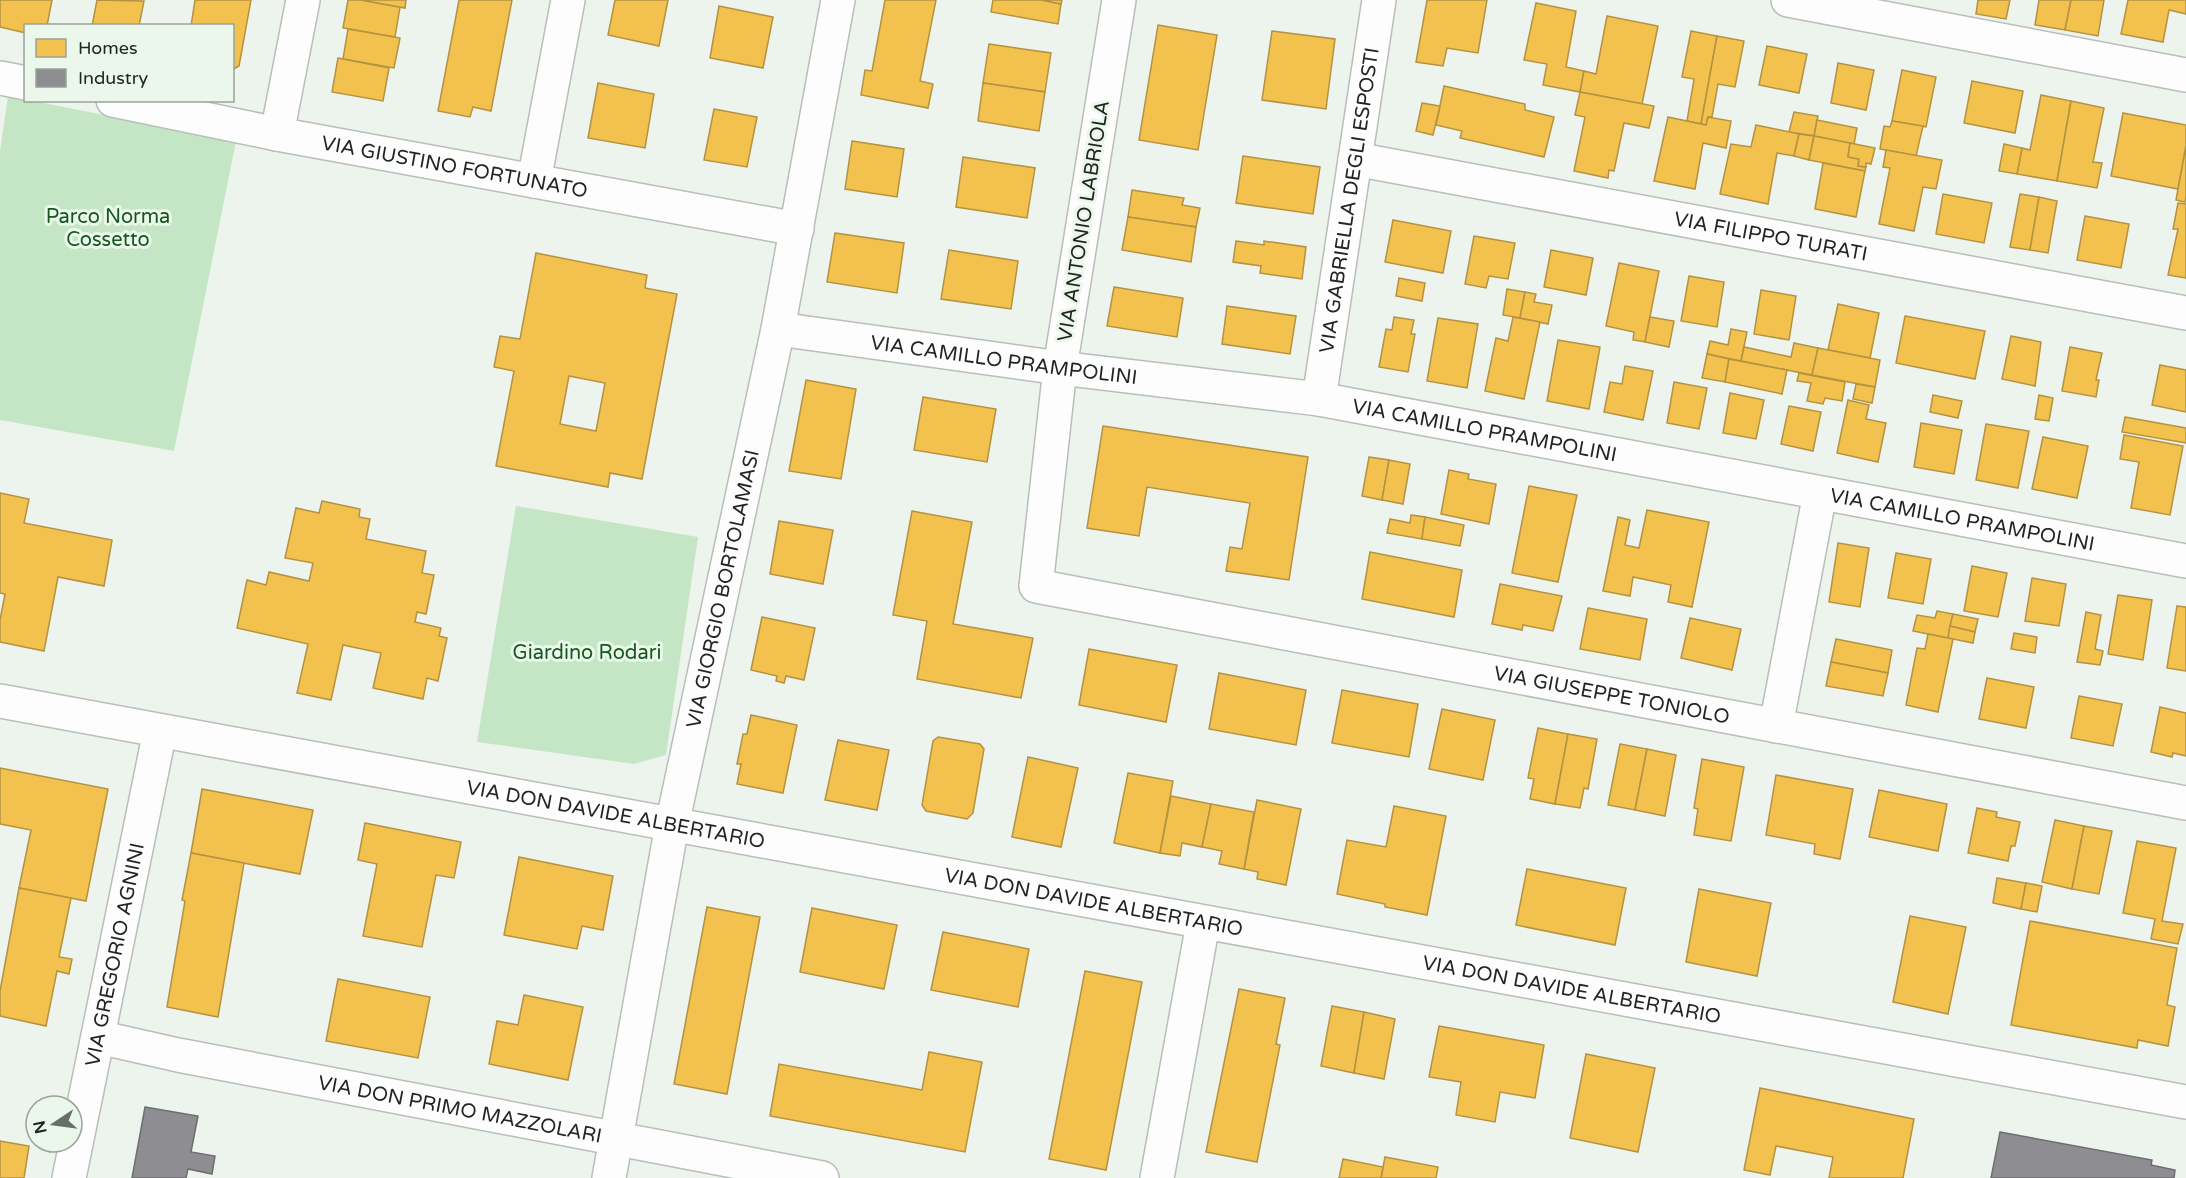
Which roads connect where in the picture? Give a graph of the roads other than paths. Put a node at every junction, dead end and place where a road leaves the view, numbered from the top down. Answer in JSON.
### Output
{"nodes":[{"id":1,"x":303,"y":0,"type":"edge"},
{"id":2,"x":568,"y":0,"type":"edge"},
{"id":3,"x":838,"y":0,"type":"edge"},
{"id":4,"x":1119,"y":0,"type":"edge"},
{"id":5,"x":1379,"y":0,"type":"edge"},
{"id":6,"x":1788,"y":0,"type":"edge"},
{"id":7,"x":2186,"y":75,"type":"edge"},
{"id":8,"x":0,"y":78,"type":"edge"},
{"id":9,"x":24,"y":83,"type":"edge"},
{"id":10,"x":123,"y":102,"type":"edge"},
{"id":11,"x":277,"y":134,"type":"junction"},
{"id":12,"x":1355,"y":159,"type":"junction"},
{"id":13,"x":534,"y":181,"type":"junction"},
{"id":14,"x":797,"y":229,"type":"junction"},
{"id":15,"x":2186,"y":313,"type":"edge"},
{"id":16,"x":778,"y":329,"type":"junction"},
{"id":17,"x":1060,"y":368,"type":"junction"},
{"id":18,"x":1319,"y":399,"type":"junction"},
{"id":19,"x":1820,"y":494,"type":"junction"},
{"id":20,"x":2186,"y":561,"type":"edge"},
{"id":21,"x":1036,"y":586,"type":"joint"},
{"id":22,"x":0,"y":701,"type":"edge"},
{"id":23,"x":1776,"y":726,"type":"junction"},
{"id":24,"x":160,"y":731,"type":"junction"},
{"id":25,"x":2186,"y":803,"type":"edge"},
{"id":26,"x":672,"y":825,"type":"junction"},
{"id":27,"x":1203,"y":923,"type":"junction"},
{"id":28,"x":98,"y":1037,"type":"junction"},
{"id":29,"x":2186,"y":1102,"type":"edge"},
{"id":30,"x":615,"y":1139,"type":"junction"},
{"id":31,"x":69,"y":1178,"type":"edge"},
{"id":32,"x":609,"y":1178,"type":"edge"},
{"id":33,"x":822,"y":1178,"type":"edge"},
{"id":34,"x":1157,"y":1178,"type":"edge"}],
"edges":[{"from":1,"to":11,"type":"street"},
{"from":2,"to":13,"type":"street"},
{"from":3,"to":14,"type":"street","name":"VIA GIORGIO BORTOLAMASI"},
{"from":4,"to":17,"type":"street","name":"VIA ANTONIO LABRIOLA"},
{"from":5,"to":12,"type":"street","name":"VIA GABRIELLA DEGLI ESPOSTI"},
{"from":6,"to":7,"type":"street"},
{"from":8,"to":9,"type":"street"},
{"from":10,"to":11,"type":"street","name":"VIA GIUSTINO FORTUNATO"},
{"from":11,"to":13,"type":"street","name":"VIA GIUSTINO FORTUNATO"},
{"from":12,"to":15,"type":"street","name":"VIA FILIPPO TURATI"},
{"from":12,"to":18,"type":"street","name":"VIA GABRIELLA DEGLI ESPOSTI"},
{"from":13,"to":14,"type":"street","name":"VIA GIUSTINO FORTUNATO"},
{"from":14,"to":16,"type":"street","name":"VIA GIORGIO BORTOLAMASI"},
{"from":16,"to":17,"type":"street","name":"VIA CAMILLO PRAMPOLINI"},
{"from":16,"to":26,"type":"street","name":"VIA GIORGIO BORTOLAMASI"},
{"from":17,"to":18,"type":"street","name":"VIA CAMILLO PRAMPOLINI"},
{"from":17,"to":21,"type":"street","name":"VIA ANTONIO LABRIOLA"},
{"from":18,"to":19,"type":"street","name":"VIA CAMILLO PRAMPOLINI"},
{"from":19,"to":20,"type":"street","name":"VIA CAMILLO PRAMPOLINI"},
{"from":19,"to":23,"type":"street"},
{"from":21,"to":23,"type":"street","name":"VIA GIUSEPPE TONIOLO"},
{"from":22,"to":24,"type":"street","name":"VIA DON DAVIDE ALBERTARIO"},
{"from":23,"to":25,"type":"street","name":"VIA GIUSEPPE TONIOLO"},
{"from":24,"to":26,"type":"street","name":"VIA DON DAVIDE ALBERTARIO"},
{"from":24,"to":28,"type":"street","name":"VIA GREGORIO AGNINI"},
{"from":26,"to":27,"type":"street","name":"VIA DON DAVIDE ALBERTARIO"},
{"from":26,"to":30,"type":"street","name":"VIA GIORGIO BORTOLAMASI"},
{"from":27,"to":29,"type":"street","name":"VIA DON DAVIDE ALBERTARIO"},
{"from":27,"to":34,"type":"street"},
{"from":28,"to":30,"type":"street","name":"VIA DON PRIMO MAZZOLARI"},
{"from":28,"to":31,"type":"street","name":"VIA GREGORIO AGNINI"},
{"from":30,"to":32,"type":"street","name":"VIA GIORGIO BORTOLAMASI"},
{"from":30,"to":33,"type":"street","name":"VIA DON PRIMO MAZZOLARI"}]}
